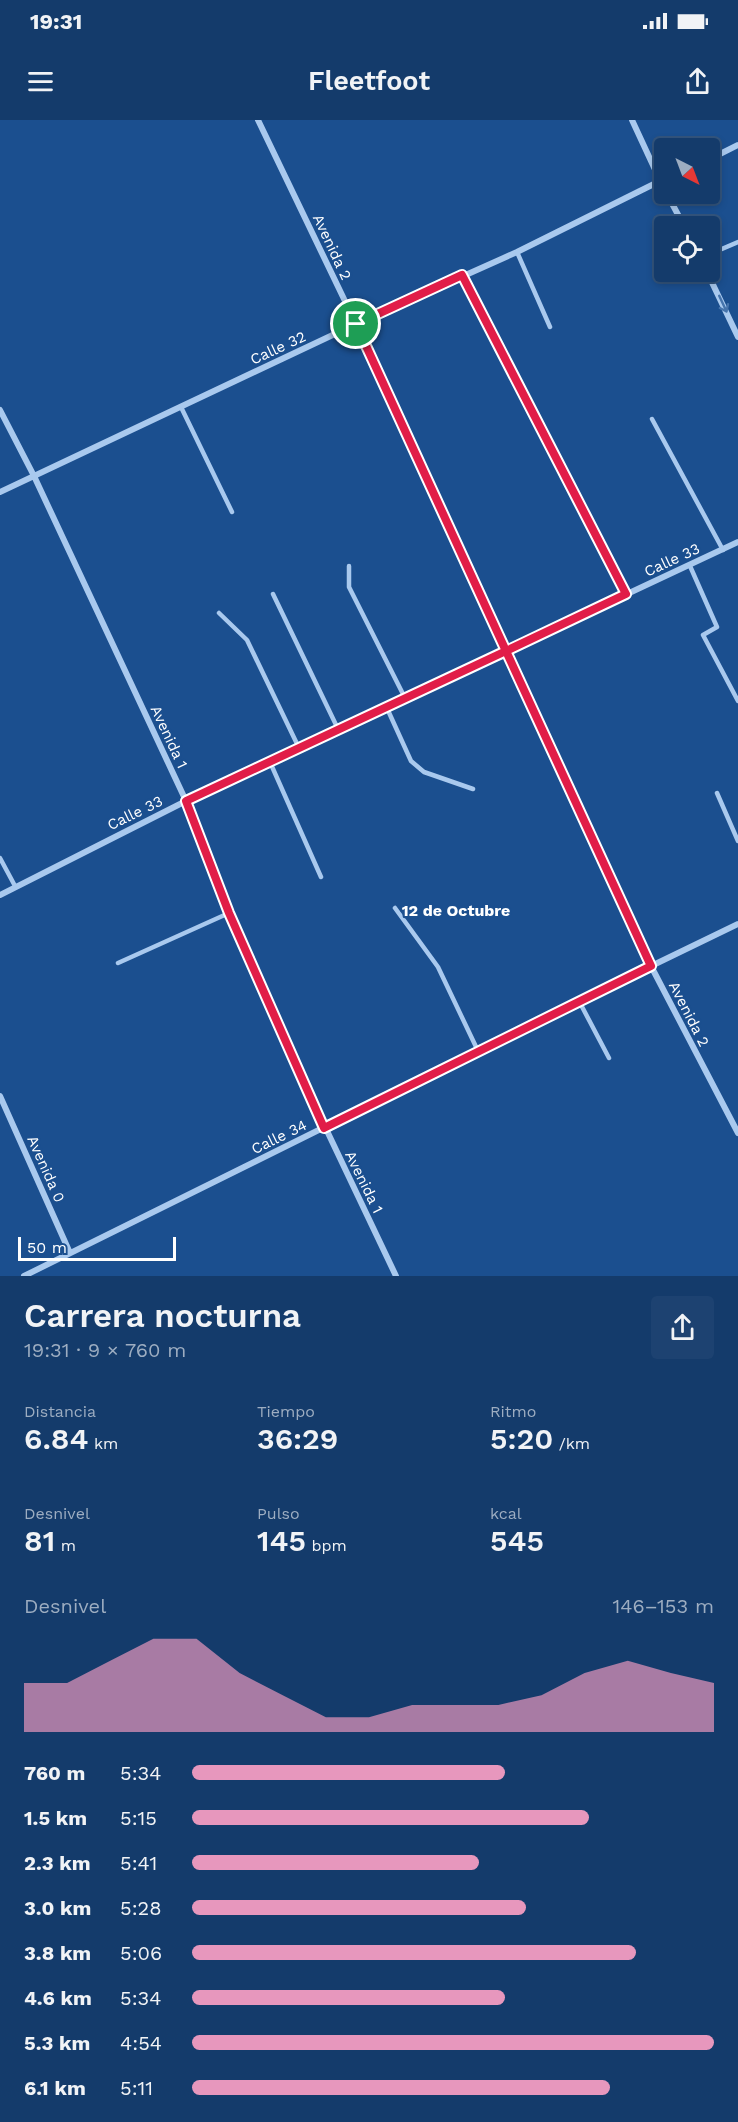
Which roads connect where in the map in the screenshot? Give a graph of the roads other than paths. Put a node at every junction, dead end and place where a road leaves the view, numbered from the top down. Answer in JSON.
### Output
{"nodes":[{"id":1,"x":258,"y":120,"type":"edge"},
{"id":2,"x":632,"y":120,"type":"edge"},
{"id":3,"x":738,"y":146,"type":"edge"},
{"id":4,"x":720,"y":154,"type":"edge"},
{"id":5,"x":654,"y":164,"type":"edge"},
{"id":6,"x":654,"y":184,"type":"edge"},
{"id":7,"x":738,"y":242,"type":"edge"},
{"id":8,"x":720,"y":250,"type":"edge"},
{"id":9,"x":517,"y":252,"type":"junction"},
{"id":10,"x":462,"y":275,"type":"junction"},
{"id":11,"x":712,"y":282,"type":"edge"},
{"id":12,"x":356,"y":324,"type":"junction"},
{"id":13,"x":550,"y":327,"type":"dead end"},
{"id":14,"x":738,"y":337,"type":"edge"},
{"id":15,"x":181,"y":407,"type":"junction"},
{"id":16,"x":0,"y":410,"type":"edge"},
{"id":17,"x":652,"y":419,"type":"dead end"},
{"id":18,"x":34,"y":476,"type":"junction"},
{"id":19,"x":0,"y":492,"type":"edge"},
{"id":20,"x":232,"y":512,"type":"dead end"},
{"id":21,"x":738,"y":542,"type":"edge"},
{"id":22,"x":723,"y":550,"type":"junction"},
{"id":23,"x":349,"y":566,"type":"dead end"},
{"id":24,"x":690,"y":566,"type":"junction"},
{"id":25,"x":273,"y":594,"type":"dead end"},
{"id":26,"x":626,"y":594,"type":"junction"},
{"id":27,"x":219,"y":614,"type":"dead end"},
{"id":28,"x":506,"y":651,"type":"junction"},
{"id":29,"x":405,"y":698,"type":"junction"},
{"id":30,"x":738,"y":701,"type":"edge"},
{"id":31,"x":386,"y":706,"type":"junction"},
{"id":32,"x":338,"y":729,"type":"junction"},
{"id":33,"x":299,"y":748,"type":"junction"},
{"id":34,"x":270,"y":762,"type":"junction"},
{"id":35,"x":473,"y":789,"type":"dead end"},
{"id":36,"x":717,"y":793,"type":"dead end"},
{"id":37,"x":186,"y":801,"type":"junction"},
{"id":38,"x":738,"y":841,"type":"edge"},
{"id":39,"x":0,"y":858,"type":"edge"},
{"id":40,"x":321,"y":877,"type":"dead end"},
{"id":41,"x":15,"y":886,"type":"junction"},
{"id":42,"x":0,"y":895,"type":"edge"},
{"id":43,"x":395,"y":908,"type":"dead end"},
{"id":44,"x":229,"y":913,"type":"junction"},
{"id":45,"x":738,"y":924,"type":"edge"},
{"id":46,"x":118,"y":963,"type":"dead end"},
{"id":47,"x":651,"y":966,"type":"junction"},
{"id":48,"x":579,"y":1000,"type":"junction"},
{"id":49,"x":478,"y":1051,"type":"junction"},
{"id":50,"x":609,"y":1058,"type":"dead end"},
{"id":51,"x":0,"y":1096,"type":"edge"},
{"id":52,"x":324,"y":1128,"type":"junction"},
{"id":53,"x":738,"y":1133,"type":"edge"},
{"id":54,"x":70,"y":1253,"type":"junction"},
{"id":55,"x":24,"y":1276,"type":"edge"},
{"id":56,"x":396,"y":1276,"type":"edge"}],
"edges":[{"from":1,"to":12,"type":"street","name":"Avenida 2"},
{"from":2,"to":5,"type":"street"},
{"from":3,"to":4,"type":"street"},
{"from":6,"to":9,"type":"street","name":"Calle 32"},
{"from":7,"to":8,"type":"lane"},
{"from":9,"to":10,"type":"street","name":"Calle 32"},
{"from":9,"to":13,"type":"lane"},
{"from":10,"to":12,"type":"street","name":"Calle 32"},
{"from":10,"to":26,"type":"street"},
{"from":11,"to":14,"type":"street","one_way":true},
{"from":12,"to":15,"type":"street","name":"Calle 32"},
{"from":12,"to":28,"type":"street","name":"Avenida 2"},
{"from":15,"to":18,"type":"street","name":"Calle 32"},
{"from":15,"to":20,"type":"lane"},
{"from":16,"to":18,"type":"street","name":"Avenida 1"},
{"from":17,"to":22,"type":"lane"},
{"from":18,"to":19,"type":"street","name":"Calle 32"},
{"from":18,"to":37,"type":"street","name":"Avenida 1"},
{"from":21,"to":22,"type":"street","name":"Calle 33"},
{"from":22,"to":24,"type":"street","name":"Calle 33"},
{"from":23,"to":29,"type":"lane"},
{"from":24,"to":26,"type":"street","name":"Calle 33"},
{"from":24,"to":30,"type":"lane"},
{"from":25,"to":32,"type":"lane"},
{"from":26,"to":28,"type":"street","name":"Calle 33"},
{"from":27,"to":33,"type":"lane"},
{"from":28,"to":29,"type":"street","name":"Calle 33"},
{"from":28,"to":47,"type":"street","name":"Avenida 2"},
{"from":29,"to":31,"type":"street","name":"Calle 33"},
{"from":31,"to":32,"type":"street","name":"Calle 33"},
{"from":31,"to":35,"type":"lane"},
{"from":32,"to":33,"type":"street","name":"Calle 33"},
{"from":33,"to":34,"type":"street","name":"Calle 33"},
{"from":34,"to":37,"type":"street","name":"Calle 33"},
{"from":34,"to":40,"type":"lane"},
{"from":36,"to":38,"type":"lane"},
{"from":37,"to":41,"type":"street","name":"Calle 33"},
{"from":37,"to":44,"type":"street","name":"Avenida 1"},
{"from":39,"to":41,"type":"lane"},
{"from":41,"to":42,"type":"street","name":"Calle 33"},
{"from":43,"to":49,"type":"lane"},
{"from":44,"to":46,"type":"lane"},
{"from":44,"to":52,"type":"street","name":"Avenida 1"},
{"from":45,"to":47,"type":"street","name":"Calle 34"},
{"from":47,"to":48,"type":"street","name":"Calle 34"},
{"from":47,"to":53,"type":"street","name":"Avenida 2"},
{"from":48,"to":49,"type":"street","name":"Calle 34"},
{"from":48,"to":50,"type":"lane"},
{"from":49,"to":52,"type":"street","name":"Calle 34"},
{"from":51,"to":54,"type":"street","name":"Avenida 0"},
{"from":52,"to":54,"type":"street","name":"Calle 34"},
{"from":52,"to":56,"type":"street","name":"Avenida 1"},
{"from":54,"to":55,"type":"street","name":"Calle 34"}]}
